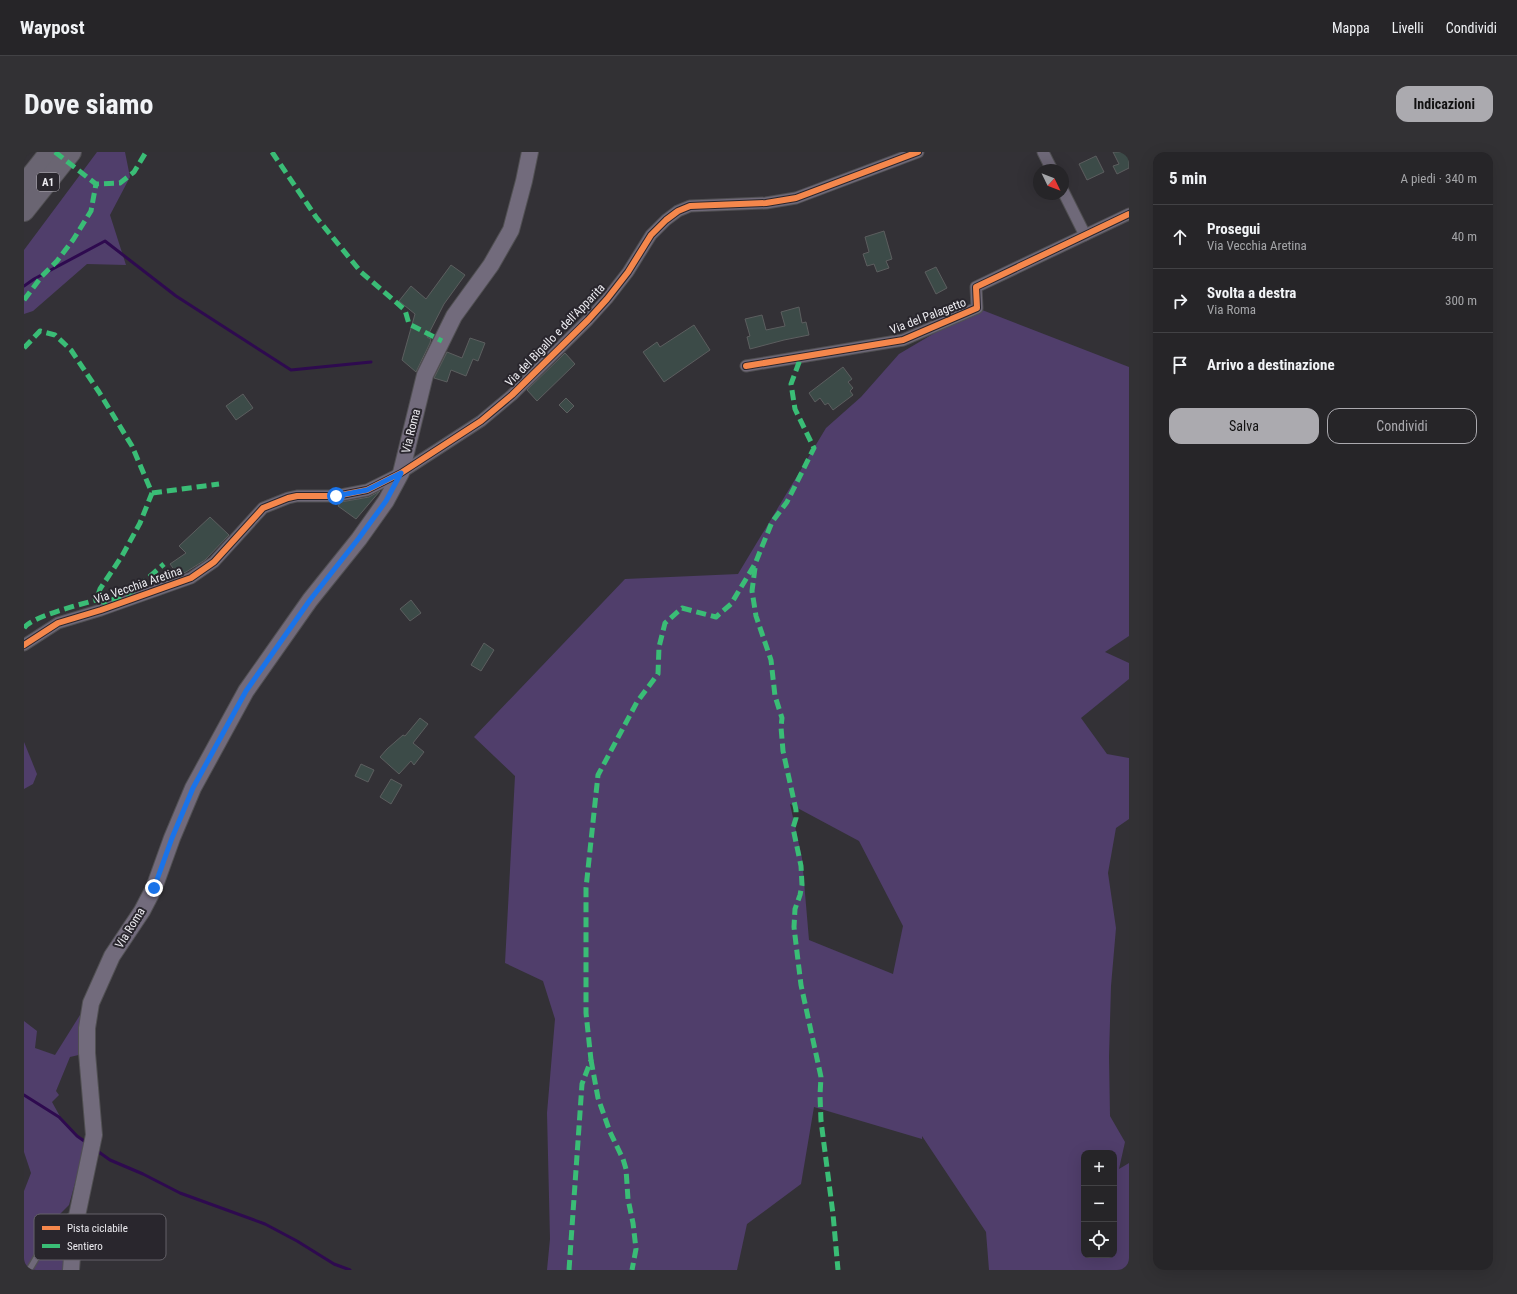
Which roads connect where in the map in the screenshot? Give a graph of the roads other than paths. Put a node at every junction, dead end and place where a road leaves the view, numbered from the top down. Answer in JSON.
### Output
{"nodes":[{"id":1,"x":50,"y":152,"type":"edge"},
{"id":2,"x":72,"y":152,"type":"edge"},
{"id":3,"x":530,"y":152,"type":"edge"},
{"id":4,"x":918,"y":152,"type":"edge"},
{"id":5,"x":1043,"y":152,"type":"edge"},
{"id":6,"x":1049,"y":164,"type":"edge"},
{"id":7,"x":24,"y":185,"type":"edge"},
{"id":8,"x":1068,"y":200,"type":"edge"},
{"id":9,"x":24,"y":211,"type":"edge"},
{"id":10,"x":1129,"y":214,"type":"edge"},
{"id":11,"x":1085,"y":235,"type":"junction"},
{"id":12,"x":746,"y":366,"type":"dead end"},
{"id":13,"x":401,"y":473,"type":"junction"},
{"id":14,"x":24,"y":645,"type":"edge"},
{"id":15,"x":78,"y":1213,"type":"edge"},
{"id":16,"x":35,"y":1260,"type":"edge"},
{"id":17,"x":72,"y":1260,"type":"edge"},
{"id":18,"x":29,"y":1270,"type":"edge"},
{"id":19,"x":71,"y":1270,"type":"edge"}],
"edges":[{"from":1,"to":7,"type":"highway","number":"A1"},
{"from":2,"to":9,"type":"highway","number":"A1"},
{"from":3,"to":13,"type":"main road","name":"Via Roma"},
{"from":4,"to":13,"type":"street","name":"Via del Bigallo e dell'Apparita"},
{"from":5,"to":6,"type":"street"},
{"from":8,"to":11,"type":"street"},
{"from":10,"to":11,"type":"street","name":"Via del Palagetto"},
{"from":11,"to":12,"type":"street","name":"Via del Palagetto"},
{"from":13,"to":14,"type":"street","name":"Via Vecchia Aretina"},
{"from":13,"to":15,"type":"main road","name":"Via Roma"},
{"from":16,"to":18,"type":"lane"},
{"from":17,"to":19,"type":"main road","name":"Via Roma"}]}
